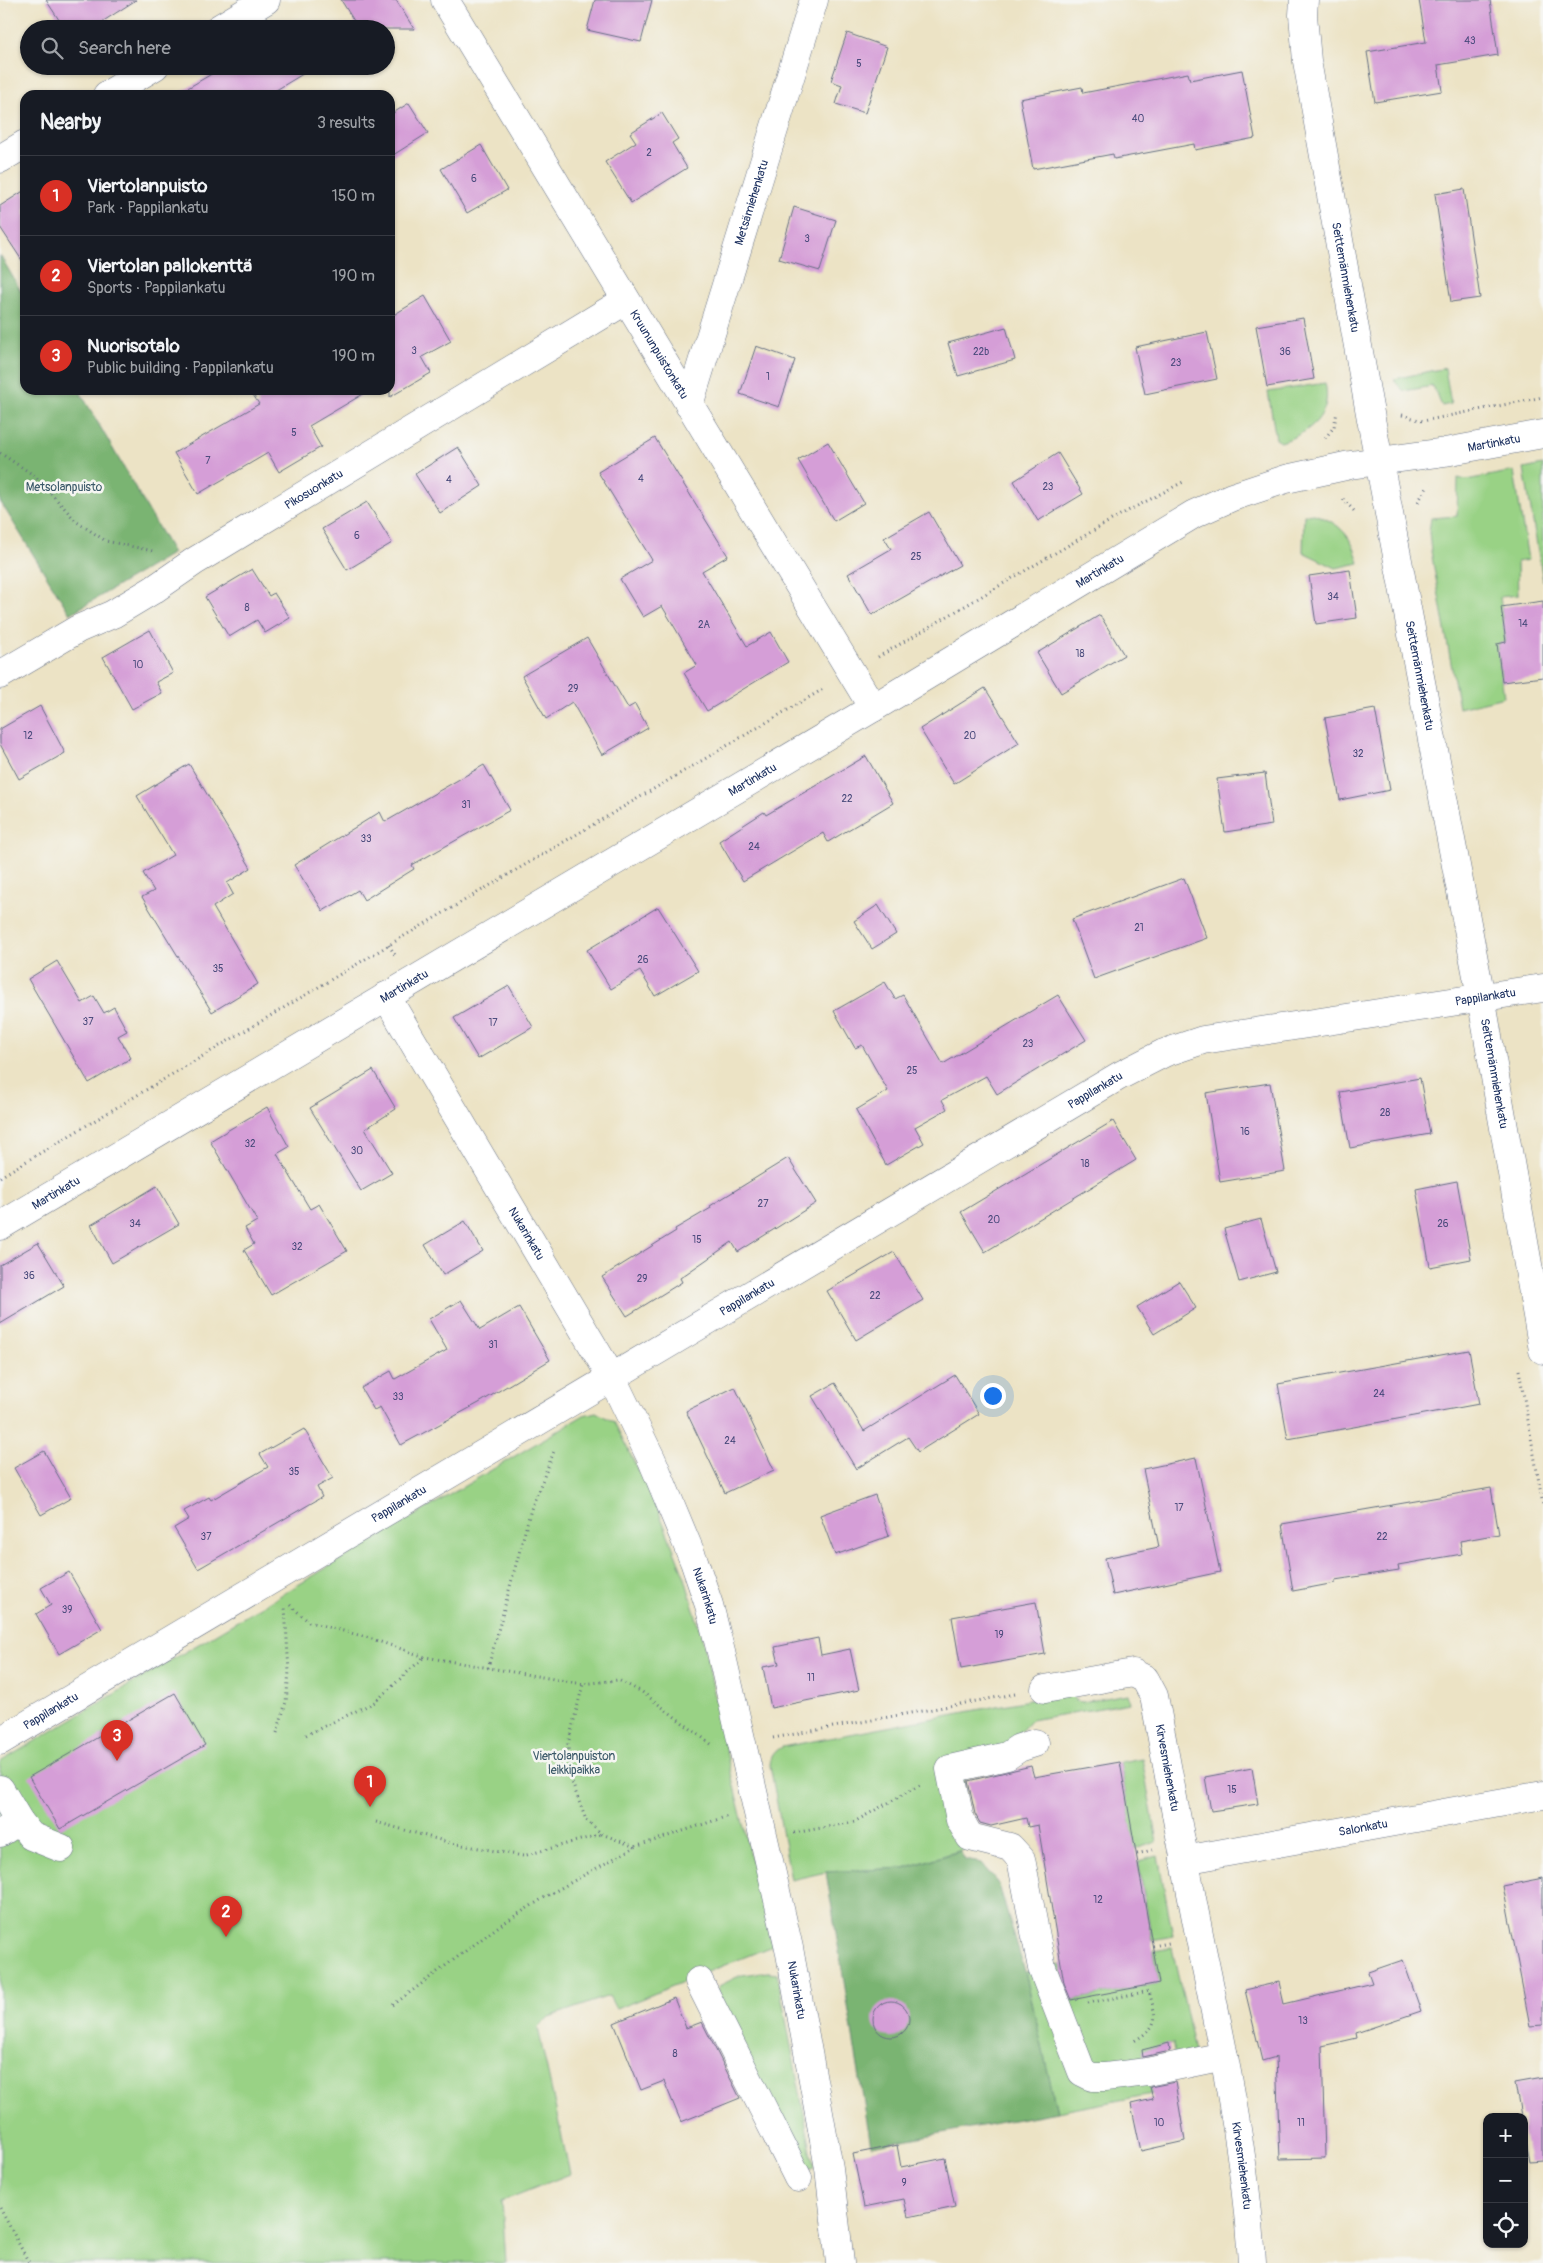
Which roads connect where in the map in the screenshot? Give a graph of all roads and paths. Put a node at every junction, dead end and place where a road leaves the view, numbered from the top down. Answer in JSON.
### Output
{"nodes":[{"id":1,"x":266,"y":0,"type":"edge"},
{"id":2,"x":444,"y":0,"type":"edge"},
{"id":3,"x":814,"y":0,"type":"edge"},
{"id":4,"x":1304,"y":0,"type":"edge"},
{"id":5,"x":233,"y":20,"type":"edge"},
{"id":6,"x":140,"y":75,"type":"edge"},
{"id":7,"x":115,"y":90,"type":"edge"},
{"id":8,"x":20,"y":147,"type":"edge"},
{"id":9,"x":0,"y":159,"type":"edge"},
{"id":10,"x":625,"y":301,"type":"junction"},
{"id":11,"x":1543,"y":397,"type":"edge"},
{"id":12,"x":690,"y":405,"type":"junction"},
{"id":13,"x":1397,"y":414,"type":"dead end"},
{"id":14,"x":1543,"y":434,"type":"edge"},
{"id":15,"x":0,"y":453,"type":"edge"},
{"id":16,"x":1380,"y":461,"type":"junction"},
{"id":17,"x":1186,"y":481,"type":"dead end"},
{"id":18,"x":1429,"y":484,"type":"dead end"},
{"id":19,"x":1417,"y":504,"type":"dead end"},
{"id":20,"x":195,"y":560,"type":"junction"},
{"id":21,"x":851,"y":673,"type":"junction"},
{"id":22,"x":0,"y":675,"type":"edge"},
{"id":23,"x":873,"y":708,"type":"junction"},
{"id":24,"x":1543,"y":988,"type":"edge"},
{"id":25,"x":386,"y":996,"type":"junction"},
{"id":26,"x":1481,"y":997,"type":"junction"},
{"id":27,"x":0,"y":1177,"type":"edge"},
{"id":28,"x":0,"y":1226,"type":"edge"},
{"id":29,"x":1543,"y":1350,"type":"edge"},
{"id":30,"x":612,"y":1378,"type":"junction"},
{"id":31,"x":556,"y":1445,"type":"dead end"},
{"id":32,"x":425,"y":1657,"type":"junction"},
{"id":33,"x":488,"y":1668,"type":"junction"},
{"id":34,"x":583,"y":1684,"type":"junction"},
{"id":35,"x":1046,"y":1689,"type":"joint"},
{"id":36,"x":277,"y":1733,"type":"dead end"},
{"id":37,"x":306,"y":1735,"type":"dead end"},
{"id":38,"x":0,"y":1741,"type":"edge"},
{"id":39,"x":741,"y":1744,"type":"junction"},
{"id":40,"x":1035,"y":1744,"type":"dead end"},
{"id":41,"x":950,"y":1769,"type":"junction"},
{"id":42,"x":0,"y":1789,"type":"edge"},
{"id":43,"x":1543,"y":1795,"type":"edge"},
{"id":44,"x":756,"y":1807,"type":"junction"},
{"id":45,"x":376,"y":1822,"type":"dead end"},
{"id":46,"x":9,"y":1827,"type":"edge"},
{"id":47,"x":602,"y":1834,"type":"junction"},
{"id":48,"x":764,"y":1838,"type":"junction"},
{"id":49,"x":635,"y":1847,"type":"junction"},
{"id":50,"x":61,"y":1848,"type":"dead end"},
{"id":51,"x":1184,"y":1860,"type":"junction"},
{"id":52,"x":1171,"y":1943,"type":"dead end"},
{"id":53,"x":1153,"y":1946,"type":"dead end"},
{"id":54,"x":699,"y":1981,"type":"dead end"},
{"id":55,"x":393,"y":2005,"type":"dead end"},
{"id":56,"x":1057,"y":2009,"type":"junction"},
{"id":57,"x":1224,"y":2056,"type":"junction"},
{"id":58,"x":1131,"y":2074,"type":"junction"},
{"id":59,"x":798,"y":2178,"type":"dead end"},
{"id":60,"x":0,"y":2208,"type":"edge"},
{"id":61,"x":29,"y":2263,"type":"edge"},
{"id":62,"x":840,"y":2263,"type":"edge"},
{"id":63,"x":1252,"y":2263,"type":"edge"}],
"edges":[{"from":1,"to":5,"type":"street"},
{"from":2,"to":10,"type":"street","name":"Kruununpuistonkatu"},
{"from":3,"to":12,"type":"street","name":"Metsämiehenkatu"},
{"from":4,"to":16,"type":"street","name":"Seittemänmiehenkatu"},
{"from":6,"to":7,"type":"street"},
{"from":8,"to":9,"type":"street"},
{"from":10,"to":12,"type":"street","name":"Kruununpuistonkatu"},
{"from":10,"to":20,"type":"street","name":"Pikosuonkatu"},
{"from":11,"to":13,"type":"path"},
{"from":12,"to":21,"type":"street","name":"Kruununpuistonkatu"},
{"from":14,"to":16,"type":"street","name":"Martinkatu"},
{"from":15,"to":20,"type":"path"},
{"from":16,"to":23,"type":"street","name":"Martinkatu"},
{"from":16,"to":26,"type":"street","name":"Seittemänmiehenkatu"},
{"from":17,"to":21,"type":"path"},
{"from":18,"to":19,"type":"path"},
{"from":20,"to":22,"type":"street","name":"Pikosuonkatu"},
{"from":21,"to":23,"type":"street","name":"Kruununpuistonkatu"},
{"from":21,"to":27,"type":"path"},
{"from":23,"to":25,"type":"street","name":"Martinkatu"},
{"from":24,"to":26,"type":"street","name":"Pappilankatu"},
{"from":25,"to":28,"type":"street","name":"Martinkatu"},
{"from":25,"to":30,"type":"street","name":"Nukarinkatu"},
{"from":26,"to":29,"type":"street","name":"Seittemänmiehenkatu"},
{"from":26,"to":30,"type":"street","name":"Pappilankatu"},
{"from":30,"to":38,"type":"street","name":"Pappilankatu"},
{"from":30,"to":39,"type":"street","name":"Nukarinkatu"},
{"from":31,"to":33,"type":"path"},
{"from":32,"to":33,"type":"path"},
{"from":32,"to":36,"type":"path"},
{"from":32,"to":37,"type":"path"},
{"from":33,"to":34,"type":"path"},
{"from":34,"to":39,"type":"path"},
{"from":34,"to":47,"type":"path"},
{"from":35,"to":39,"type":"path"},
{"from":35,"to":51,"type":"street","name":"Kirvesmiehenkatu"},
{"from":39,"to":44,"type":"street","name":"Nukarinkatu"},
{"from":40,"to":41,"type":"street"},
{"from":41,"to":48,"type":"path"},
{"from":41,"to":56,"type":"street"},
{"from":42,"to":46,"type":"street"},
{"from":43,"to":51,"type":"street","name":"Salonkatu"},
{"from":44,"to":48,"type":"street","name":"Nukarinkatu"},
{"from":44,"to":49,"type":"path"},
{"from":45,"to":47,"type":"path"},
{"from":46,"to":50,"type":"street"},
{"from":47,"to":49,"type":"path"},
{"from":48,"to":62,"type":"street","name":"Nukarinkatu"},
{"from":49,"to":55,"type":"path"},
{"from":51,"to":57,"type":"street","name":"Kirvesmiehenkatu"},
{"from":52,"to":53,"type":"path"},
{"from":54,"to":59,"type":"street"},
{"from":56,"to":58,"type":"street"},
{"from":56,"to":58,"type":"path"},
{"from":57,"to":58,"type":"street"},
{"from":57,"to":63,"type":"street","name":"Kirvesmiehenkatu"},
{"from":60,"to":61,"type":"path"}]}
